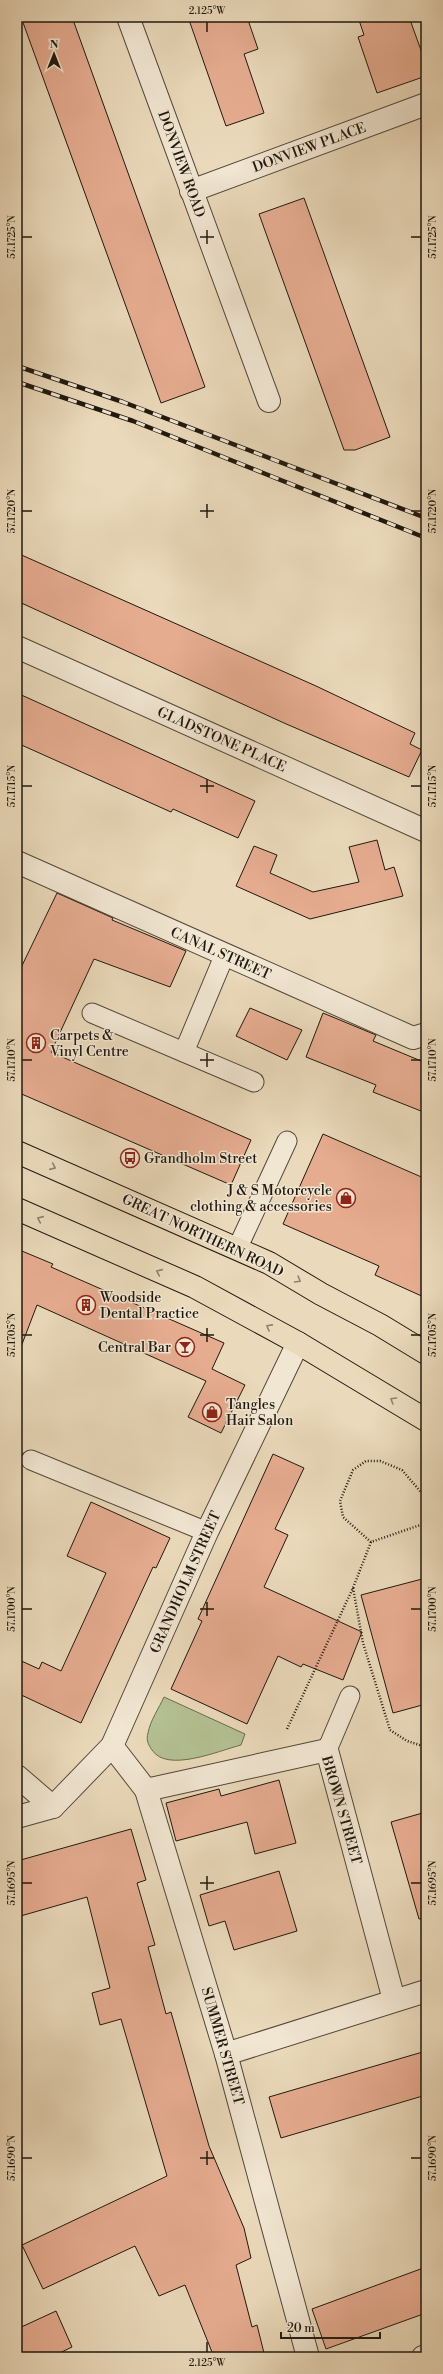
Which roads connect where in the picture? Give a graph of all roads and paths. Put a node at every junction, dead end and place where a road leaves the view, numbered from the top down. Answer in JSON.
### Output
{"nodes":[{"id":1,"x":128,"y":17,"type":"edge"},
{"id":2,"x":426,"y":104,"type":"edge"},
{"id":3,"x":191,"y":191,"type":"junction"},
{"id":4,"x":269,"y":401,"type":"dead end"},
{"id":5,"x":17,"y":647,"type":"edge"},
{"id":6,"x":426,"y":831,"type":"edge"},
{"id":7,"x":17,"y":862,"type":"edge"},
{"id":8,"x":225,"y":954,"type":"junction"},
{"id":9,"x":92,"y":1013,"type":"dead end"},
{"id":10,"x":426,"y":1034,"type":"edge"},
{"id":11,"x":184,"y":1052,"type":"junction"},
{"id":12,"x":254,"y":1082,"type":"dead end"},
{"id":13,"x":287,"y":1141,"type":"dead end"},
{"id":14,"x":17,"y":1152,"type":"edge"},
{"id":15,"x":17,"y":1209,"type":"edge"},
{"id":16,"x":237,"y":1249,"type":"junction"},
{"id":17,"x":298,"y":1343,"type":"junction"},
{"id":18,"x":426,"y":1353,"type":"edge"},
{"id":19,"x":426,"y":1420,"type":"edge"},
{"id":20,"x":31,"y":1460,"type":"dead end"},
{"id":21,"x":426,"y":1498,"type":"edge"},
{"id":22,"x":426,"y":1523,"type":"edge"},
{"id":23,"x":207,"y":1532,"type":"junction"},
{"id":24,"x":371,"y":1542,"type":"junction"},
{"id":25,"x":353,"y":1588,"type":"junction"},
{"id":26,"x":350,"y":1696,"type":"dead end"},
{"id":27,"x":112,"y":1746,"type":"junction"},
{"id":28,"x":426,"y":1747,"type":"edge"},
{"id":29,"x":327,"y":1750,"type":"junction"},
{"id":30,"x":288,"y":1759,"type":"junction"},
{"id":31,"x":17,"y":1776,"type":"edge"},
{"id":32,"x":146,"y":1790,"type":"junction"},
{"id":33,"x":53,"y":1807,"type":"junction"},
{"id":34,"x":17,"y":1817,"type":"edge"},
{"id":35,"x":426,"y":1991,"type":"edge"},
{"id":36,"x":394,"y":2000,"type":"junction"},
{"id":37,"x":226,"y":2054,"type":"junction"},
{"id":38,"x":426,"y":2356,"type":"edge"},
{"id":39,"x":308,"y":2357,"type":"edge"},
{"id":40,"x":423,"y":2357,"type":"edge"}],
"edges":[{"from":1,"to":3,"type":"street","name":"DONVIEW ROAD"},
{"from":2,"to":3,"type":"street","name":"DONVIEW PLACE"},
{"from":3,"to":4,"type":"street","name":"DONVIEW ROAD"},
{"from":5,"to":6,"type":"street","name":"GLADSTONE PLACE"},
{"from":7,"to":8,"type":"street","name":"CANAL STREET"},
{"from":8,"to":10,"type":"street","name":"CANAL STREET"},
{"from":8,"to":11,"type":"lane"},
{"from":9,"to":11,"type":"lane"},
{"from":11,"to":12,"type":"lane"},
{"from":13,"to":16,"type":"lane"},
{"from":14,"to":16,"type":"main road","name":"GREAT NORTHERN ROAD","one_way":true},
{"from":17,"to":15,"type":"main road","one_way":true},
{"from":16,"to":18,"type":"main road","name":"GREAT NORTHERN ROAD","one_way":true},
{"from":19,"to":17,"type":"main road","one_way":true},
{"from":17,"to":23,"type":"street","name":"GRANDHOLM STREET"},
{"from":20,"to":23,"type":"lane"},
{"from":21,"to":24,"type":"path"},
{"from":22,"to":24,"type":"path"},
{"from":23,"to":27,"type":"street","name":"GRANDHOLM STREET"},
{"from":24,"to":25,"type":"path"},
{"from":25,"to":28,"type":"path"},
{"from":25,"to":30,"type":"path"},
{"from":26,"to":29,"type":"lane"},
{"from":27,"to":32,"type":"street","name":"SUMMER STREET"},
{"from":27,"to":33,"type":"street","name":"GRANDHOLM STREET"},
{"from":29,"to":30,"type":"street","name":"BROWN STREET"},
{"from":29,"to":36,"type":"street","name":"BROWN STREET"},
{"from":30,"to":32,"type":"street","name":"BROWN STREET"},
{"from":31,"to":33,"type":"street"},
{"from":32,"to":37,"type":"street","name":"SUMMER STREET"},
{"from":33,"to":34,"type":"street"},
{"from":35,"to":36,"type":"street"},
{"from":36,"to":37,"type":"street"},
{"from":37,"to":39,"type":"street","name":"SUMMER STREET"},
{"from":38,"to":40,"type":"street"}]}
